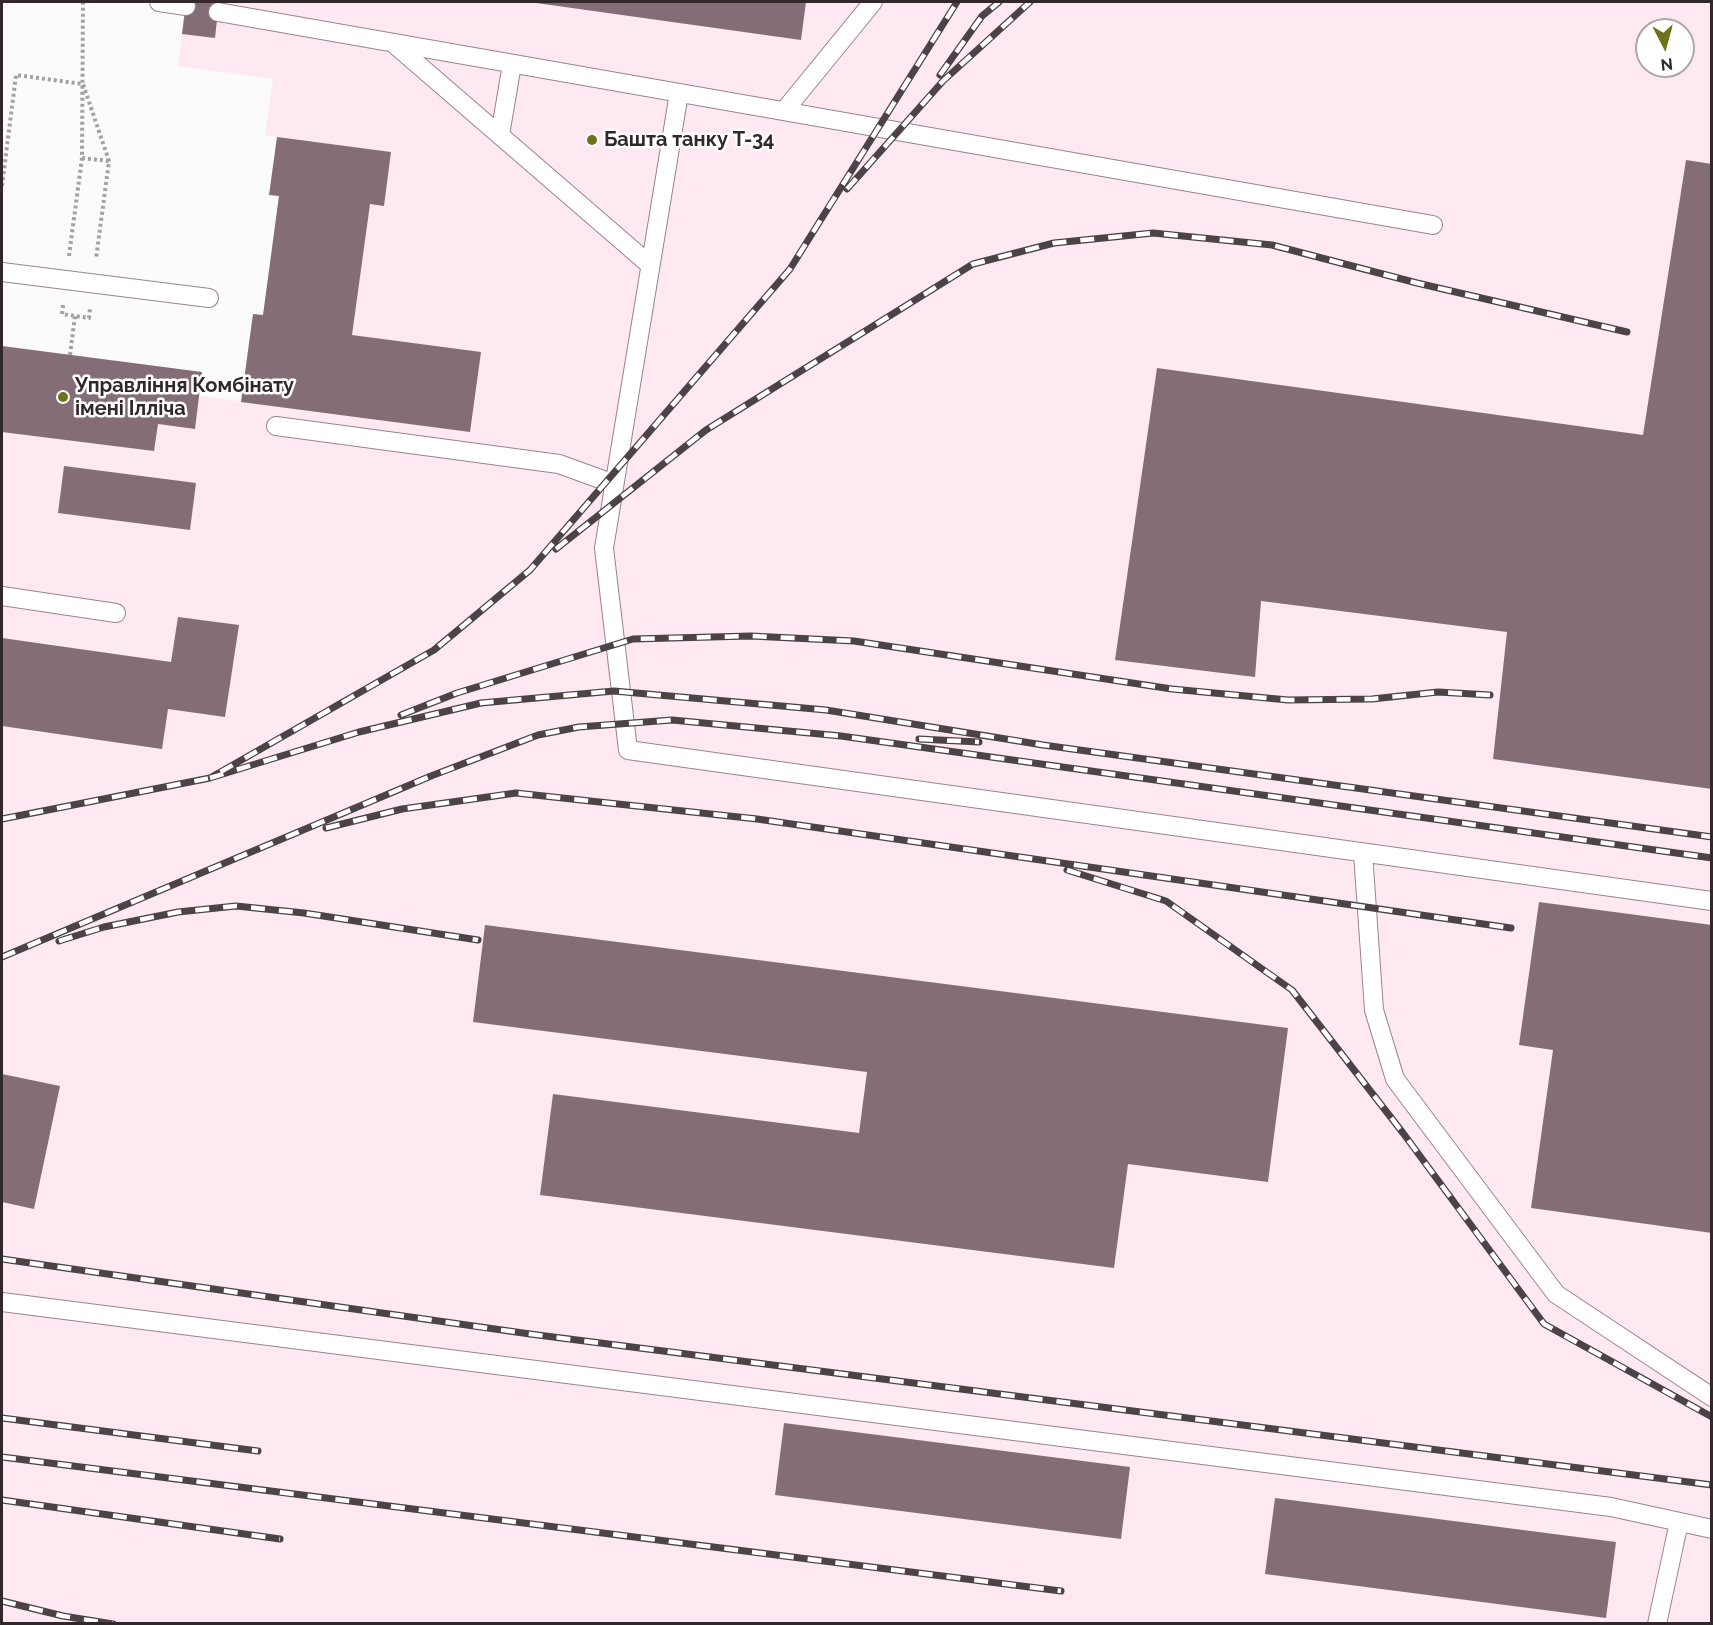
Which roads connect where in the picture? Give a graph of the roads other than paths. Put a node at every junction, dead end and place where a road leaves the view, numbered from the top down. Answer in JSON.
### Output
{"nodes":[{"id":1,"x":159,"y":2,"type":"edge"},
{"id":2,"x":873,"y":2,"type":"edge"},
{"id":3,"x":186,"y":6,"type":"dead end"},
{"id":4,"x":218,"y":12,"type":"dead end"},
{"id":5,"x":393,"y":42,"type":"junction"},
{"id":6,"x":512,"y":64,"type":"junction"},
{"id":7,"x":679,"y":93,"type":"junction"},
{"id":8,"x":784,"y":111,"type":"junction"},
{"id":9,"x":500,"y":135,"type":"junction"},
{"id":10,"x":1433,"y":225,"type":"dead end"},
{"id":11,"x":650,"y":265,"type":"junction"},
{"id":12,"x":2,"y":272,"type":"edge"},
{"id":13,"x":209,"y":298,"type":"dead end"},
{"id":14,"x":276,"y":426,"type":"dead end"},
{"id":15,"x":614,"y":484,"type":"junction"},
{"id":16,"x":2,"y":596,"type":"edge"},
{"id":17,"x":116,"y":613,"type":"dead end"},
{"id":18,"x":1363,"y":853,"type":"junction"},
{"id":19,"x":1712,"y":901,"type":"edge"},
{"id":20,"x":2,"y":1302,"type":"edge"},
{"id":21,"x":1712,"y":1397,"type":"edge"},
{"id":22,"x":1679,"y":1522,"type":"junction"},
{"id":23,"x":1712,"y":1529,"type":"edge"},
{"id":24,"x":1657,"y":1623,"type":"edge"}],
"edges":[{"from":1,"to":3,"type":"lane"},
{"from":2,"to":8,"type":"lane"},
{"from":4,"to":5,"type":"lane"},
{"from":5,"to":6,"type":"lane"},
{"from":5,"to":9,"type":"lane"},
{"from":6,"to":7,"type":"lane"},
{"from":6,"to":9,"type":"lane"},
{"from":7,"to":8,"type":"lane"},
{"from":7,"to":11,"type":"lane"},
{"from":8,"to":10,"type":"lane"},
{"from":9,"to":11,"type":"lane"},
{"from":11,"to":15,"type":"lane"},
{"from":12,"to":13,"type":"lane"},
{"from":14,"to":15,"type":"lane"},
{"from":15,"to":18,"type":"lane"},
{"from":16,"to":17,"type":"lane"},
{"from":18,"to":19,"type":"lane"},
{"from":18,"to":21,"type":"lane"},
{"from":20,"to":22,"type":"lane"},
{"from":22,"to":23,"type":"lane"},
{"from":22,"to":24,"type":"lane"}]}
